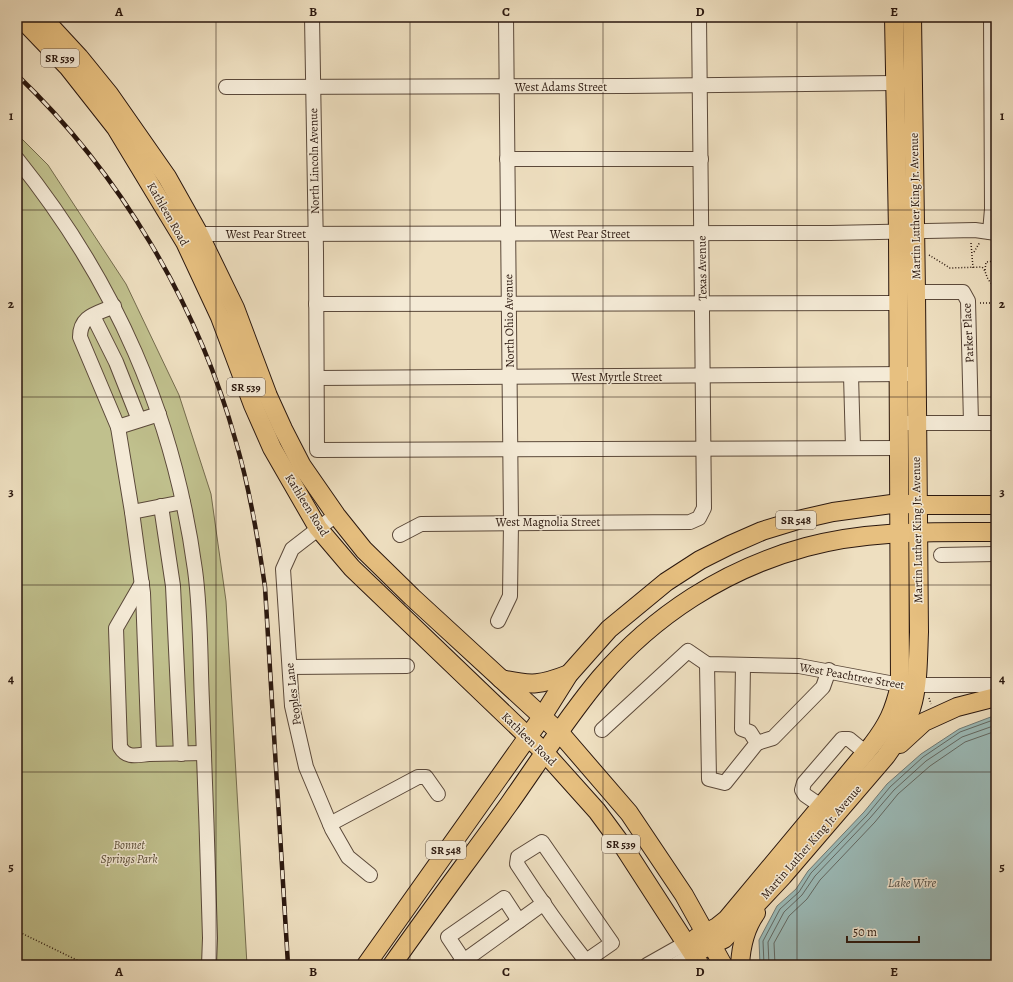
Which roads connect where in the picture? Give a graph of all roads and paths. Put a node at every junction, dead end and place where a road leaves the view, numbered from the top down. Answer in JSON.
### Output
{"nodes":[{"id":1,"x":20,"y":17,"type":"edge"},
{"id":2,"x":42,"y":17,"type":"edge"},
{"id":3,"x":312,"y":17,"type":"edge"},
{"id":4,"x":506,"y":17,"type":"edge"},
{"id":5,"x":699,"y":17,"type":"edge"},
{"id":6,"x":894,"y":17,"type":"edge"},
{"id":7,"x":912,"y":17,"type":"edge"},
{"id":8,"x":991,"y":17,"type":"edge"},
{"id":9,"x":895,"y":83,"type":"junction"},
{"id":10,"x":700,"y":86,"type":"junction"},
{"id":11,"x":226,"y":87,"type":"dead end"},
{"id":12,"x":313,"y":87,"type":"junction"},
{"id":13,"x":506,"y":87,"type":"junction"},
{"id":14,"x":17,"y":159,"type":"edge"},
{"id":15,"x":507,"y":159,"type":"junction"},
{"id":16,"x":701,"y":159,"type":"junction"},
{"id":17,"x":906,"y":231,"type":"junction"},
{"id":18,"x":702,"y":233,"type":"junction"},
{"id":19,"x":315,"y":234,"type":"junction"},
{"id":20,"x":508,"y":234,"type":"junction"},
{"id":21,"x":989,"y":235,"type":"edge"},
{"id":22,"x":192,"y":238,"type":"junction"},
{"id":23,"x":971,"y":241,"type":"dead end"},
{"id":24,"x":924,"y":251,"type":"dead end"},
{"id":25,"x":973,"y":254,"type":"junction"},
{"id":26,"x":996,"y":261,"type":"edge"},
{"id":27,"x":973,"y":268,"type":"junction"},
{"id":28,"x":985,"y":270,"type":"junction"},
{"id":29,"x":996,"y":287,"type":"edge"},
{"id":30,"x":916,"y":292,"type":"junction"},
{"id":31,"x":898,"y":303,"type":"junction"},
{"id":32,"x":968,"y":303,"type":"junction"},
{"id":33,"x":996,"y":303,"type":"edge"},
{"id":34,"x":316,"y":304,"type":"junction"},
{"id":35,"x":509,"y":304,"type":"junction"},
{"id":36,"x":703,"y":304,"type":"junction"},
{"id":37,"x":114,"y":306,"type":"junction"},
{"id":38,"x":93,"y":316,"type":"junction"},
{"id":39,"x":898,"y":374,"type":"junction"},
{"id":40,"x":917,"y":374,"type":"junction"},
{"id":41,"x":851,"y":375,"type":"junction"},
{"id":42,"x":703,"y":376,"type":"junction"},
{"id":43,"x":510,"y":377,"type":"junction"},
{"id":44,"x":317,"y":378,"type":"junction"},
{"id":45,"x":159,"y":414,"type":"junction"},
{"id":46,"x":139,"y":420,"type":"junction"},
{"id":47,"x":996,"y":422,"type":"edge"},
{"id":48,"x":908,"y":423,"type":"junction"},
{"id":49,"x":971,"y":423,"type":"junction"},
{"id":50,"x":118,"y":427,"type":"junction"},
{"id":51,"x":17,"y":431,"type":"edge"},
{"id":52,"x":19,"y":438,"type":"dead end"},
{"id":53,"x":853,"y":448,"type":"junction"},
{"id":54,"x":900,"y":448,"type":"junction"},
{"id":55,"x":704,"y":449,"type":"junction"},
{"id":56,"x":511,"y":450,"type":"junction"},
{"id":57,"x":183,"y":502,"type":"junction"},
{"id":58,"x":899,"y":503,"type":"junction"},
{"id":59,"x":917,"y":505,"type":"junction"},
{"id":60,"x":996,"y":505,"type":"edge"},
{"id":61,"x":161,"y":506,"type":"junction"},
{"id":62,"x":132,"y":512,"type":"junction"},
{"id":63,"x":336,"y":515,"type":"junction"},
{"id":64,"x":699,"y":518,"type":"joint"},
{"id":65,"x":512,"y":522,"type":"junction"},
{"id":66,"x":318,"y":528,"type":"junction"},
{"id":67,"x":917,"y":532,"type":"junction"},
{"id":68,"x":996,"y":532,"type":"edge"},
{"id":69,"x":899,"y":533,"type":"junction"},
{"id":70,"x":400,"y":535,"type":"dead end"},
{"id":71,"x":941,"y":554,"type":"dead end"},
{"id":72,"x":996,"y":554,"type":"edge"},
{"id":73,"x":142,"y":583,"type":"junction"},
{"id":74,"x":498,"y":621,"type":"dead end"},
{"id":75,"x":707,"y":664,"type":"junction"},
{"id":76,"x":743,"y":665,"type":"junction"},
{"id":77,"x":407,"y":666,"type":"dead end"},
{"id":78,"x":290,"y":667,"type":"junction"},
{"id":79,"x":829,"y":670,"type":"junction"},
{"id":80,"x":569,"y":674,"type":"junction"},
{"id":81,"x":501,"y":679,"type":"junction"},
{"id":82,"x":996,"y":685,"type":"edge"},
{"id":83,"x":908,"y":686,"type":"junction"},
{"id":84,"x":996,"y":697,"type":"edge"},
{"id":85,"x":542,"y":717,"type":"junction"},
{"id":86,"x":602,"y":730,"type":"dead end"},
{"id":87,"x":560,"y":733,"type":"junction"},
{"id":88,"x":527,"y":736,"type":"junction"},
{"id":89,"x":757,"y":743,"type":"junction"},
{"id":90,"x":204,"y":753,"type":"junction"},
{"id":91,"x":545,"y":753,"type":"junction"},
{"id":92,"x":866,"y":753,"type":"junction"},
{"id":93,"x":149,"y":754,"type":"junction"},
{"id":94,"x":180,"y":754,"type":"junction"},
{"id":95,"x":886,"y":756,"type":"junction"},
{"id":96,"x":438,"y":794,"type":"dead end"},
{"id":97,"x":821,"y":806,"type":"junction"},
{"id":98,"x":330,"y":824,"type":"junction"},
{"id":99,"x":370,"y":875,"type":"dead end"},
{"id":100,"x":783,"y":876,"type":"junction"},
{"id":101,"x":544,"y":903,"type":"junction"},
{"id":102,"x":519,"y":920,"type":"junction"},
{"id":103,"x":17,"y":931,"type":"edge"},
{"id":104,"x":708,"y":939,"type":"junction"},
{"id":105,"x":693,"y":954,"type":"edge"},
{"id":106,"x":461,"y":963,"type":"edge"},
{"id":107,"x":587,"y":963,"type":"edge"},
{"id":108,"x":87,"y":965,"type":"edge"},
{"id":109,"x":209,"y":965,"type":"edge"},
{"id":110,"x":366,"y":965,"type":"edge"},
{"id":111,"x":392,"y":965,"type":"edge"},
{"id":112,"x":647,"y":965,"type":"edge"},
{"id":113,"x":675,"y":965,"type":"edge"},
{"id":114,"x":723,"y":965,"type":"edge"},
{"id":115,"x":740,"y":965,"type":"edge"}],
"edges":[{"from":1,"to":22,"type":"main road","name":"Kathleen Road","number":"SR 539"},
{"from":2,"to":22,"type":"main road","name":"Kathleen Road","number":"SR 539"},
{"from":3,"to":12,"type":"street","name":"North Lincoln Avenue"},
{"from":4,"to":13,"type":"street","name":"North Ohio Avenue"},
{"from":5,"to":10,"type":"street","name":"Texas Avenue"},
{"from":6,"to":9,"type":"main road","name":"Martin Luther King Jr. Avenue"},
{"from":7,"to":17,"type":"main road","name":"Martin Luther King Jr. Avenue"},
{"from":8,"to":21,"type":"street"},
{"from":9,"to":10,"type":"street","name":"West Adams Street"},
{"from":9,"to":17,"type":"main road","name":"Martin Luther King Jr. Avenue"},
{"from":10,"to":13,"type":"street","name":"West Adams Street"},
{"from":10,"to":16,"type":"street","name":"Texas Avenue"},
{"from":11,"to":12,"type":"street","name":"West Adams Street"},
{"from":12,"to":13,"type":"street","name":"West Adams Street"},
{"from":12,"to":19,"type":"street","name":"North Lincoln Avenue"},
{"from":13,"to":15,"type":"street","name":"North Ohio Avenue"},
{"from":14,"to":37,"type":"street"},
{"from":15,"to":16,"type":"street"},
{"from":15,"to":20,"type":"street","name":"North Ohio Avenue"},
{"from":16,"to":18,"type":"street","name":"Texas Avenue"},
{"from":17,"to":18,"type":"street","name":"West Pear Street"},
{"from":17,"to":21,"type":"street","name":"West Pear Street"},
{"from":17,"to":30,"type":"main road","name":"Martin Luther King Jr. Avenue"},
{"from":17,"to":31,"type":"main road","name":"Martin Luther King Jr. Avenue"},
{"from":18,"to":20,"type":"street","name":"West Pear Street"},
{"from":18,"to":36,"type":"street","name":"Texas Avenue"},
{"from":19,"to":20,"type":"street","name":"West Pear Street"},
{"from":19,"to":22,"type":"street","name":"West Pear Street"},
{"from":19,"to":34,"type":"street","name":"North Lincoln Avenue"},
{"from":20,"to":35,"type":"street","name":"North Ohio Avenue"},
{"from":21,"to":25,"type":"path"},
{"from":22,"to":63,"type":"main road","name":"Kathleen Road","number":"SR 539"},
{"from":22,"to":66,"type":"main road","name":"Kathleen Road","number":"SR 539"},
{"from":23,"to":25,"type":"path"},
{"from":24,"to":27,"type":"path"},
{"from":25,"to":27,"type":"path"},
{"from":26,"to":28,"type":"path"},
{"from":27,"to":28,"type":"path"},
{"from":28,"to":29,"type":"path"},
{"from":30,"to":32,"type":"street","name":"Parker Place"},
{"from":30,"to":40,"type":"main road","name":"Martin Luther King Jr. Avenue"},
{"from":31,"to":36,"type":"street"},
{"from":31,"to":39,"type":"main road","name":"Martin Luther King Jr. Avenue"},
{"from":32,"to":33,"type":"path"},
{"from":32,"to":49,"type":"street","name":"Parker Place"},
{"from":34,"to":35,"type":"street"},
{"from":34,"to":44,"type":"street","name":"North Lincoln Avenue"},
{"from":35,"to":36,"type":"street"},
{"from":35,"to":43,"type":"street","name":"North Ohio Avenue"},
{"from":36,"to":42,"type":"street","name":"Texas Avenue"},
{"from":37,"to":38,"type":"street"},
{"from":37,"to":45,"type":"street"},
{"from":38,"to":46,"type":"street"},
{"from":38,"to":50,"type":"street"},
{"from":39,"to":40,"type":"street","name":"West Myrtle Street"},
{"from":39,"to":41,"type":"street","name":"West Myrtle Street"},
{"from":39,"to":48,"type":"main road","name":"Martin Luther King Jr. Avenue"},
{"from":40,"to":48,"type":"main road","name":"Martin Luther King Jr. Avenue"},
{"from":41,"to":42,"type":"street","name":"West Myrtle Street"},
{"from":41,"to":53,"type":"street"},
{"from":42,"to":43,"type":"street","name":"West Myrtle Street"},
{"from":42,"to":55,"type":"street","name":"Texas Avenue"},
{"from":43,"to":44,"type":"street","name":"West Myrtle Street"},
{"from":43,"to":56,"type":"street","name":"North Ohio Avenue"},
{"from":44,"to":56,"type":"street","name":"North Lincoln Avenue"},
{"from":45,"to":46,"type":"street"},
{"from":45,"to":57,"type":"street"},
{"from":46,"to":50,"type":"street"},
{"from":47,"to":49,"type":"street"},
{"from":48,"to":49,"type":"street"},
{"from":48,"to":54,"type":"main road","name":"Martin Luther King Jr. Avenue"},
{"from":48,"to":59,"type":"main road","name":"Martin Luther King Jr. Avenue"},
{"from":50,"to":62,"type":"street"},
{"from":51,"to":52,"type":"path"},
{"from":53,"to":54,"type":"street"},
{"from":53,"to":55,"type":"street"},
{"from":54,"to":58,"type":"main road","name":"Martin Luther King Jr. Avenue"},
{"from":55,"to":56,"type":"street"},
{"from":55,"to":64,"type":"street","name":"Texas Avenue"},
{"from":56,"to":65,"type":"street","name":"North Ohio Avenue"},
{"from":57,"to":61,"type":"street"},
{"from":57,"to":90,"type":"street"},
{"from":58,"to":59,"type":"main road","number":"SR 548"},
{"from":58,"to":69,"type":"main road","name":"Martin Luther King Jr. Avenue"},
{"from":58,"to":80,"type":"main road","number":"SR 548"},
{"from":59,"to":60,"type":"main road","number":"SR 548"},
{"from":59,"to":67,"type":"main road","name":"Martin Luther King Jr. Avenue"},
{"from":61,"to":62,"type":"street"},
{"from":61,"to":94,"type":"street"},
{"from":62,"to":73,"type":"street"},
{"from":63,"to":66,"type":"street","name":"Peoples Lane"},
{"from":63,"to":81,"type":"main road","name":"Kathleen Road","number":"SR 539"},
{"from":64,"to":65,"type":"street","name":"West Magnolia Street"},
{"from":65,"to":70,"type":"street","name":"West Magnolia Street"},
{"from":65,"to":74,"type":"street","name":"North Ohio Avenue"},
{"from":66,"to":78,"type":"street","name":"Peoples Lane"},
{"from":66,"to":88,"type":"main road","name":"Kathleen Road","number":"SR 539"},
{"from":67,"to":68,"type":"main road","number":"SR 548"},
{"from":67,"to":69,"type":"main road","number":"SR 548"},
{"from":67,"to":83,"type":"main road","name":"Martin Luther King Jr. Avenue"},
{"from":69,"to":83,"type":"main road","name":"Martin Luther King Jr. Avenue"},
{"from":69,"to":87,"type":"main road","number":"SR 548"},
{"from":71,"to":72,"type":"street"},
{"from":73,"to":93,"type":"street"},
{"from":73,"to":93,"type":"street"},
{"from":75,"to":76,"type":"street","name":"West Peachtree Street"},
{"from":75,"to":86,"type":"street"},
{"from":75,"to":89,"type":"street"},
{"from":76,"to":79,"type":"street","name":"West Peachtree Street"},
{"from":76,"to":89,"type":"street"},
{"from":77,"to":78,"type":"street"},
{"from":78,"to":98,"type":"street","name":"Peoples Lane"},
{"from":79,"to":83,"type":"street","name":"West Peachtree Street"},
{"from":79,"to":89,"type":"street"},
{"from":80,"to":81,"type":"main road"},
{"from":80,"to":85,"type":"main road","number":"SR 548"},
{"from":81,"to":85,"type":"main road","name":"Kathleen Road","number":"SR 539"},
{"from":82,"to":83,"type":"street","name":"West Peachtree Street"},
{"from":83,"to":92,"type":"main road","name":"Martin Luther King Jr. Avenue"},
{"from":83,"to":95,"type":"main road","name":"Martin Luther King Jr. Avenue"},
{"from":84,"to":95,"type":"main road"},
{"from":85,"to":87,"type":"main road","name":"Kathleen Road","number":"SR 539"},
{"from":85,"to":88,"type":"main road","number":"SR 548"},
{"from":87,"to":91,"type":"main road","number":"SR 548"},
{"from":87,"to":104,"type":"main road","name":"Kathleen Road","number":"SR 539"},
{"from":88,"to":91,"type":"main road","name":"Kathleen Road","number":"SR 539"},
{"from":88,"to":110,"type":"main road","number":"SR 548"},
{"from":90,"to":94,"type":"street"},
{"from":90,"to":109,"type":"street"},
{"from":91,"to":105,"type":"main road","name":"Kathleen Road","number":"SR 539"},
{"from":91,"to":111,"type":"main road","number":"SR 548"},
{"from":92,"to":97,"type":"main road","name":"Martin Luther King Jr. Avenue"},
{"from":92,"to":97,"type":"street"},
{"from":93,"to":94,"type":"street"},
{"from":95,"to":100,"type":"main road","name":"Martin Luther King Jr. Avenue"},
{"from":96,"to":98,"type":"street"},
{"from":97,"to":104,"type":"main road","name":"Martin Luther King Jr. Avenue"},
{"from":98,"to":99,"type":"street","name":"Peoples Lane"},
{"from":100,"to":104,"type":"main road","name":"Martin Luther King Jr. Avenue"},
{"from":100,"to":115,"type":"main road"},
{"from":101,"to":102,"type":"street"},
{"from":101,"to":107,"type":"street"},
{"from":101,"to":107,"type":"street"},
{"from":102,"to":106,"type":"street"},
{"from":102,"to":106,"type":"street"},
{"from":103,"to":108,"type":"path"},
{"from":104,"to":105,"type":"main road","name":"Martin Luther King Jr. Avenue"},
{"from":104,"to":114,"type":"main road","name":"Kathleen Road"},
{"from":105,"to":112,"type":"street"},
{"from":105,"to":113,"type":"street"}]}
